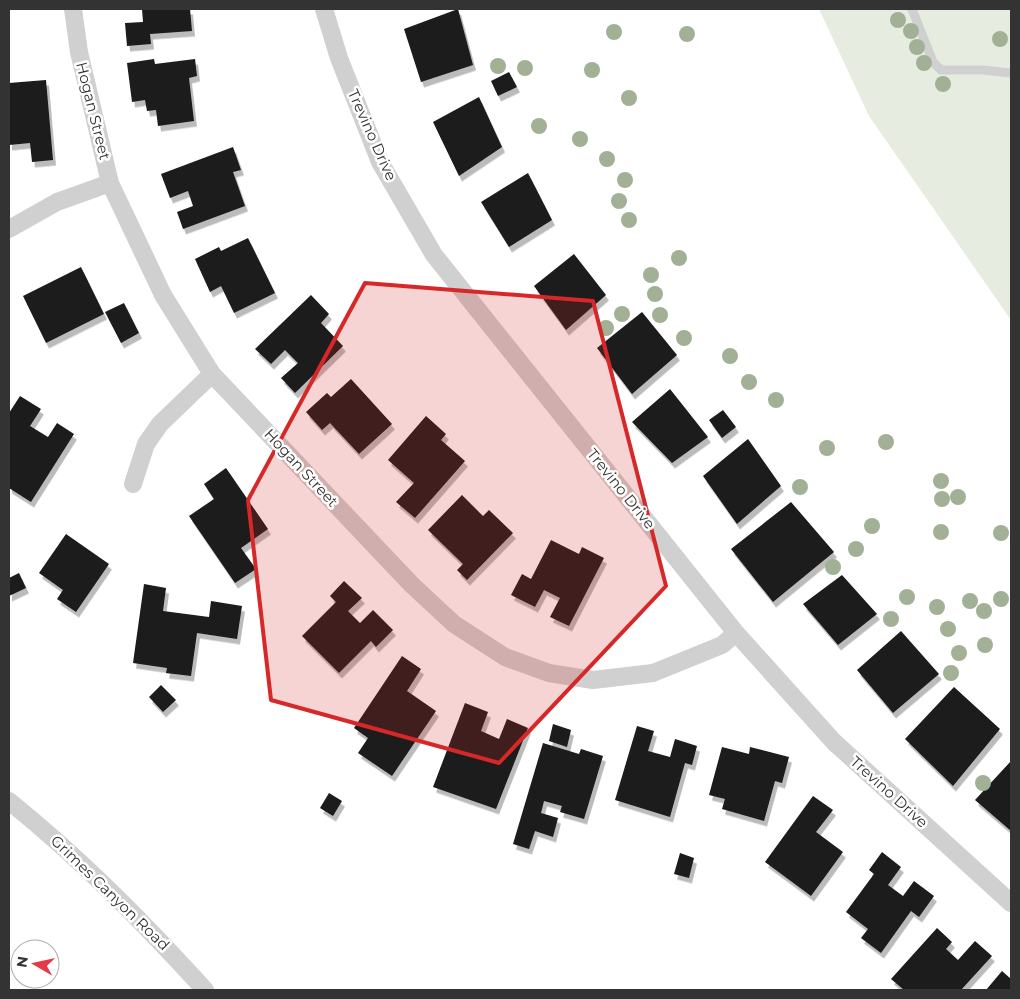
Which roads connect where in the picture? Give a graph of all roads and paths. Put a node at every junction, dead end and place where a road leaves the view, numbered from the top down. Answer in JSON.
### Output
{"nodes":[{"id":1,"x":73,"y":9,"type":"edge"},
{"id":2,"x":324,"y":9,"type":"edge"},
{"id":3,"x":912,"y":9,"type":"edge"},
{"id":4,"x":1011,"y":74,"type":"edge"},
{"id":5,"x":110,"y":183,"type":"junction"},
{"id":6,"x":9,"y":229,"type":"edge"},
{"id":7,"x":212,"y":374,"type":"junction"},
{"id":8,"x":132,"y":484,"type":"dead end"},
{"id":9,"x":736,"y":633,"type":"junction"},
{"id":10,"x":9,"y":801,"type":"edge"},
{"id":11,"x":1011,"y":904,"type":"edge"},
{"id":12,"x":205,"y":990,"type":"edge"}],
"edges":[{"from":1,"to":5,"type":"street","name":"Hogan Street"},
{"from":2,"to":9,"type":"street","name":"Trevino Drive"},
{"from":3,"to":4,"type":"lane"},
{"from":5,"to":6,"type":"street"},
{"from":5,"to":7,"type":"street","name":"Hogan Street"},
{"from":7,"to":8,"type":"street"},
{"from":7,"to":9,"type":"street","name":"Hogan Street"},
{"from":9,"to":11,"type":"street","name":"Trevino Drive"},
{"from":10,"to":12,"type":"street","name":"Grimes Canyon Road"}]}
